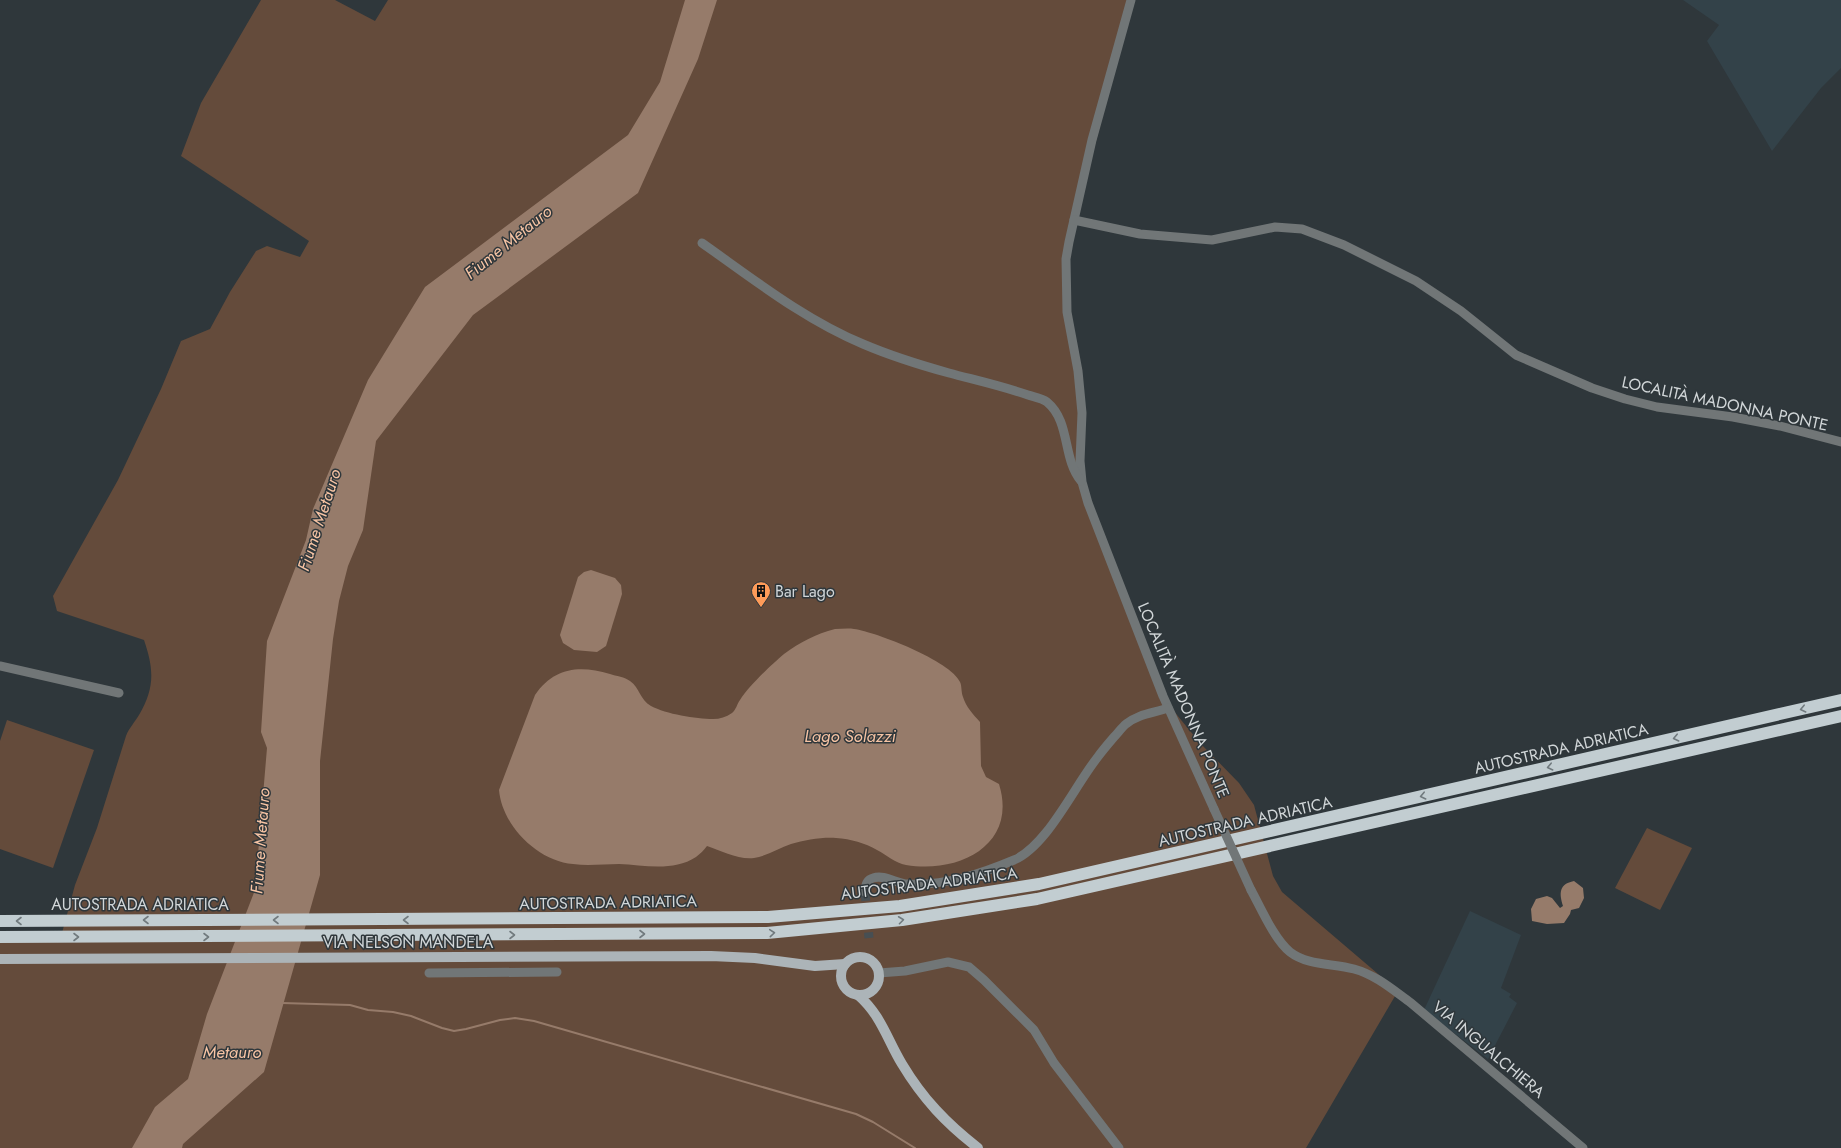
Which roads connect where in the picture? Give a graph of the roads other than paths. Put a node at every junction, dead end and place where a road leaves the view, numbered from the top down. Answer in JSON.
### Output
{"nodes":[{"id":1,"x":1131,"y":0,"type":"edge"},
{"id":2,"x":1074,"y":220,"type":"junction"},
{"id":3,"x":702,"y":243,"type":"dead end"},
{"id":4,"x":1841,"y":442,"type":"edge"},
{"id":5,"x":1082,"y":482,"type":"junction"},
{"id":6,"x":0,"y":666,"type":"edge"},
{"id":7,"x":119,"y":693,"type":"dead end"},
{"id":8,"x":1841,"y":700,"type":"edge"},
{"id":9,"x":1168,"y":708,"type":"junction"},
{"id":10,"x":1841,"y":716,"type":"edge"},
{"id":11,"x":865,"y":892,"type":"tunnel mouth"},
{"id":12,"x":0,"y":921,"type":"edge"},
{"id":13,"x":0,"y":937,"type":"edge"},
{"id":14,"x":0,"y":959,"type":"edge"},
{"id":15,"x":845,"y":964,"type":"junction"},
{"id":16,"x":815,"y":966,"type":"junction"},
{"id":17,"x":557,"y":972,"type":"dead end"},
{"id":18,"x":429,"y":973,"type":"dead end"},
{"id":19,"x":879,"y":973,"type":"junction"},
{"id":20,"x":1373,"y":976,"type":"joint"},
{"id":21,"x":842,"y":981,"type":"junction"},
{"id":22,"x":874,"y":988,"type":"junction"},
{"id":23,"x":858,"y":995,"type":"junction"},
{"id":24,"x":878,"y":1017,"type":"junction"},
{"id":25,"x":978,"y":1148,"type":"edge"},
{"id":26,"x":1119,"y":1148,"type":"edge"},
{"id":27,"x":1584,"y":1148,"type":"edge"}],
"edges":[{"from":1,"to":2,"type":"street"},
{"from":2,"to":4,"type":"street","name":"LOCALITÀ MADONNA PONTE"},
{"from":2,"to":5,"type":"street","name":"LOCALITÀ MADONNA PONTE"},
{"from":3,"to":5,"type":"street","name":"LOCALITÀ MADONNA PONTE"},
{"from":5,"to":9,"type":"street","name":"LOCALITÀ MADONNA PONTE"},
{"from":6,"to":7,"type":"street"},
{"from":8,"to":12,"type":"highway","name":"AUTOSTRADA ADRIATICA","one_way":true},
{"from":9,"to":11,"type":"street"},
{"from":9,"to":20,"type":"street","name":"LOCALITÀ MADONNA PONTE","bridge":true},
{"from":13,"to":10,"type":"highway","name":"AUTOSTRADA ADRIATICA","one_way":true},
{"from":14,"to":16,"type":"main road","name":"VIA NELSON MANDELA"},
{"from":15,"to":16,"type":"main road","name":"VIA NELSON MANDELA"},
{"from":15,"to":19,"type":"main road"},
{"from":15,"to":21,"type":"main road"},
{"from":16,"to":21,"type":"main road","name":"VIA NELSON MANDELA"},
{"from":17,"to":18,"type":"street"},
{"from":19,"to":22,"type":"main road"},
{"from":19,"to":26,"type":"street"},
{"from":20,"to":27,"type":"street","name":"VIA INGUALCHIERA"},
{"from":21,"to":23,"type":"main road"},
{"from":22,"to":23,"type":"main road"},
{"from":22,"to":24,"type":"main road"},
{"from":23,"to":24,"type":"main road"},
{"from":24,"to":25,"type":"main road"}]}
